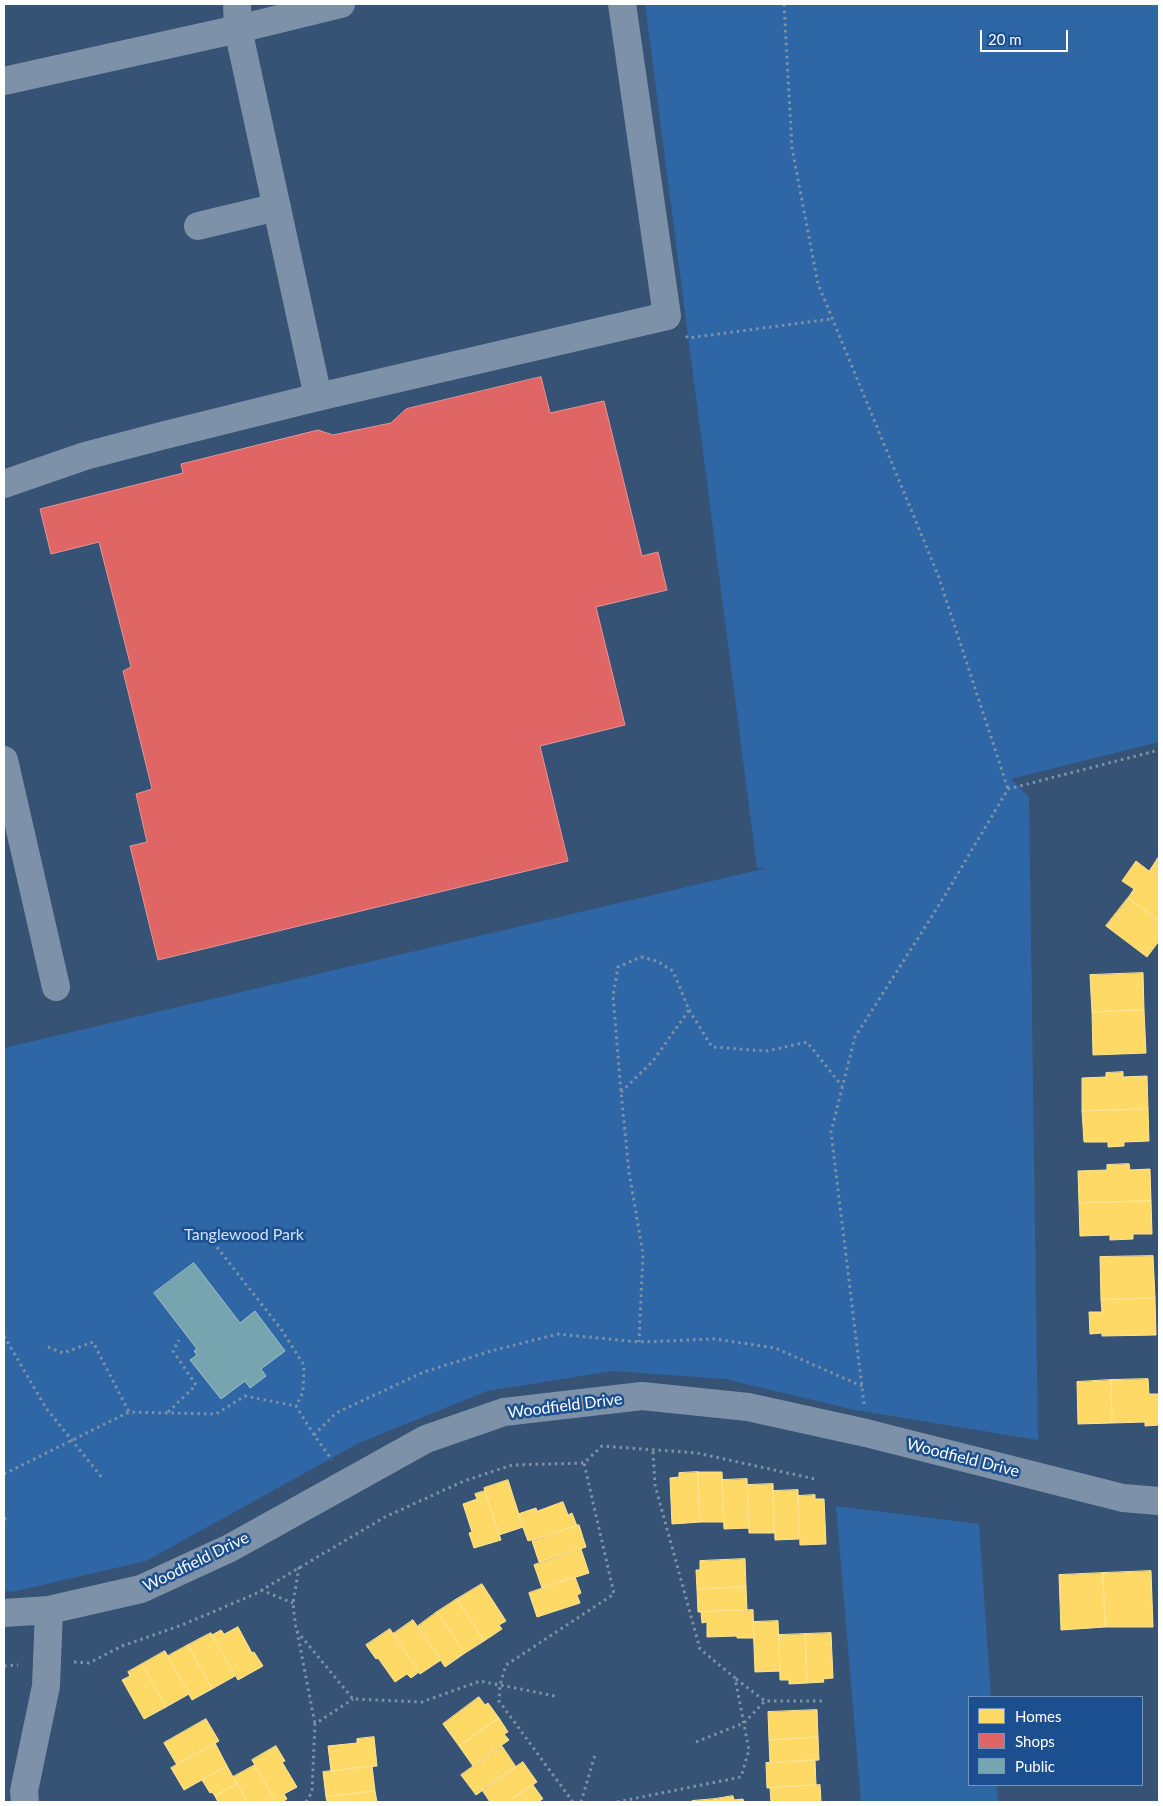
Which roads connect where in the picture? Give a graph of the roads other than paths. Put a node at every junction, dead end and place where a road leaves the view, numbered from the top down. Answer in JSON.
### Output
{"nodes":[{"id":1,"x":341,"y":4,"type":"edge"},
{"id":2,"x":622,"y":4,"type":"edge"},
{"id":3,"x":237,"y":16,"type":"edge"},
{"id":4,"x":4,"y":81,"type":"edge"},
{"id":5,"x":277,"y":207,"type":"junction"},
{"id":6,"x":198,"y":226,"type":"dead end"},
{"id":7,"x":318,"y":397,"type":"junction"},
{"id":8,"x":4,"y":484,"type":"edge"},
{"id":9,"x":4,"y":760,"type":"edge"},
{"id":10,"x":56,"y":988,"type":"dead end"},
{"id":11,"x":1159,"y":1502,"type":"edge"},
{"id":12,"x":49,"y":1610,"type":"junction"},
{"id":13,"x":4,"y":1613,"type":"edge"},
{"id":14,"x":25,"y":1802,"type":"edge"}],
"edges":[{"from":1,"to":3,"type":"street"},
{"from":2,"to":7,"type":"street"},
{"from":3,"to":4,"type":"street"},
{"from":3,"to":5,"type":"street"},
{"from":5,"to":6,"type":"street"},
{"from":5,"to":7,"type":"street"},
{"from":7,"to":8,"type":"street"},
{"from":9,"to":10,"type":"street"},
{"from":11,"to":12,"type":"street","name":"Woodfield Drive"},
{"from":12,"to":13,"type":"street","name":"Woodfield Drive"},
{"from":12,"to":14,"type":"street"}]}
